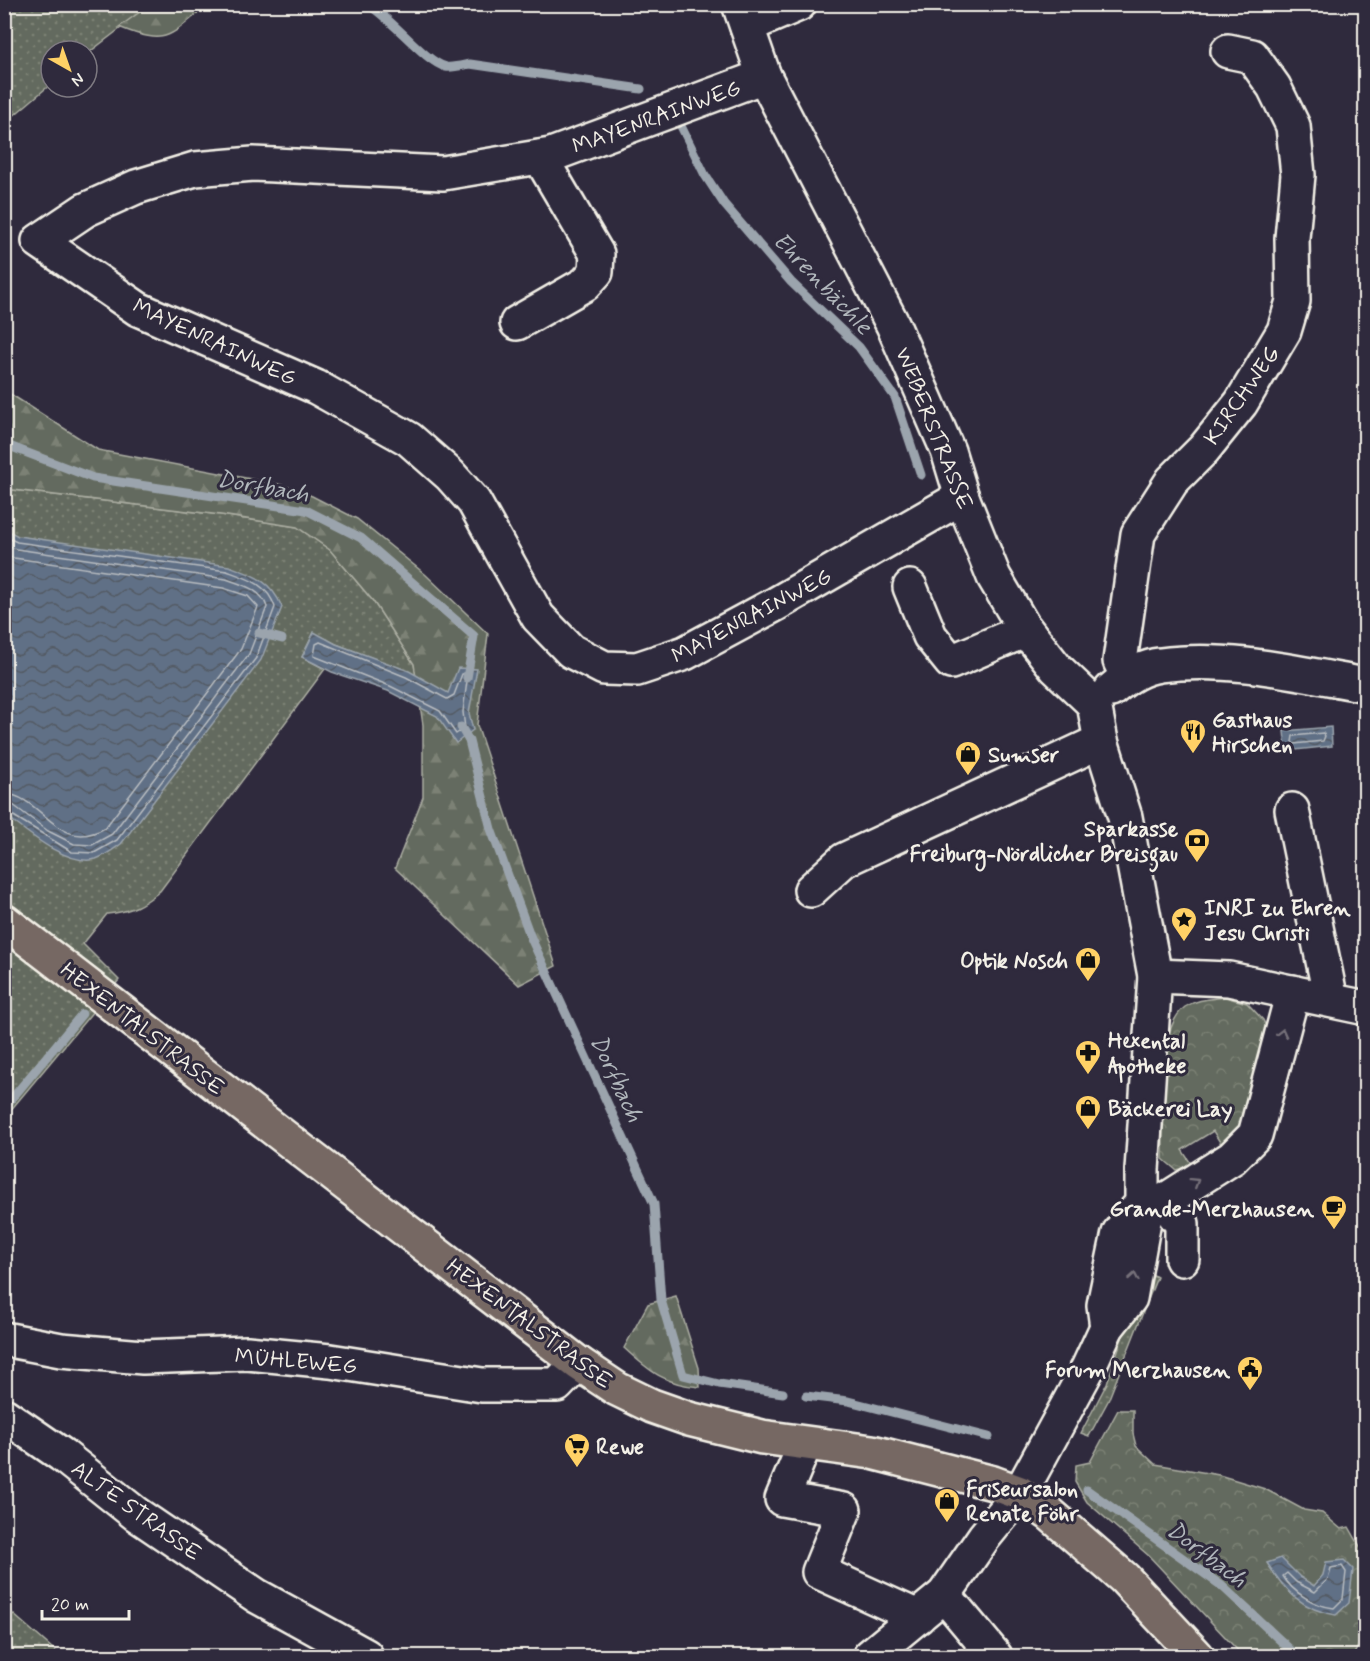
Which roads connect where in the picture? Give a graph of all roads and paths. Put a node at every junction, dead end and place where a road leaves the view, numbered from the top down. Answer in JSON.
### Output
{"nodes":[{"id":1,"x":799,"y":4,"type":"edge"},
{"id":2,"x":743,"y":15,"type":"edge"},
{"id":3,"x":1228,"y":51,"type":"dead end"},
{"id":4,"x":764,"y":76,"type":"junction"},
{"id":5,"x":540,"y":157,"type":"junction"},
{"id":6,"x":517,"y":323,"type":"dead end"},
{"id":7,"x":962,"y":497,"type":"junction"},
{"id":8,"x":910,"y":587,"type":"dead end"},
{"id":9,"x":1026,"y":630,"type":"junction"},
{"id":10,"x":1127,"y":676,"type":"junction"},
{"id":11,"x":1365,"y":686,"type":"edge"},
{"id":12,"x":1094,"y":704,"type":"junction"},
{"id":13,"x":1101,"y":741,"type":"junction"},
{"id":14,"x":1292,"y":810,"type":"dead end"},
{"id":15,"x":811,"y":890,"type":"dead end"},
{"id":16,"x":4,"y":921,"type":"edge"},
{"id":17,"x":1155,"y":976,"type":"junction"},
{"id":18,"x":1293,"y":992,"type":"junction"},
{"id":19,"x":1331,"y":1000,"type":"junction"},
{"id":20,"x":1365,"y":1008,"type":"edge"},
{"id":21,"x":1153,"y":1202,"type":"junction"},
{"id":22,"x":1182,"y":1259,"type":"dead end"},
{"id":23,"x":4,"y":1339,"type":"edge"},
{"id":24,"x":578,"y":1363,"type":"junction"},
{"id":25,"x":4,"y":1414,"type":"edge"},
{"id":26,"x":804,"y":1444,"type":"junction"},
{"id":27,"x":1020,"y":1493,"type":"junction"},
{"id":28,"x":944,"y":1595,"type":"junction"},
{"id":29,"x":918,"y":1617,"type":"junction"},
{"id":30,"x":366,"y":1656,"type":"edge"},
{"id":31,"x":870,"y":1656,"type":"edge"},
{"id":32,"x":995,"y":1656,"type":"edge"},
{"id":33,"x":1197,"y":1656,"type":"edge"}],
"edges":[{"from":1,"to":2,"type":"street"},
{"from":2,"to":4,"type":"street","name":"WEBERSTRASSE"},
{"from":3,"to":10,"type":"street","name":"KIRCHWEG"},
{"from":4,"to":5,"type":"street","name":"MAYENRAINWEG"},
{"from":4,"to":7,"type":"street","name":"WEBERSTRASSE"},
{"from":5,"to":6,"type":"street"},
{"from":5,"to":7,"type":"street","name":"MAYENRAINWEG"},
{"from":7,"to":9,"type":"street","name":"WEBERSTRASSE"},
{"from":8,"to":9,"type":"street"},
{"from":9,"to":12,"type":"street","name":"WEBERSTRASSE"},
{"from":10,"to":11,"type":"street"},
{"from":10,"to":12,"type":"street"},
{"from":12,"to":13,"type":"street"},
{"from":13,"to":15,"type":"street"},
{"from":13,"to":17,"type":"street"},
{"from":14,"to":19,"type":"street"},
{"from":16,"to":24,"type":"main road","name":"HEXENTALSTRASSE"},
{"from":17,"to":18,"type":"street"},
{"from":17,"to":21,"type":"street"},
{"from":18,"to":19,"type":"street"},
{"from":21,"to":18,"type":"street","one_way":true},
{"from":19,"to":20,"type":"street"},
{"from":21,"to":22,"type":"street"},
{"from":21,"to":27,"type":"street"},
{"from":23,"to":24,"type":"street","name":"MÜHLEWEG"},
{"from":24,"to":26,"type":"main road","name":"HEXENTALSTRASSE"},
{"from":25,"to":30,"type":"street","name":"ALTE STRASSE"},
{"from":26,"to":27,"type":"main road","name":"HEXENTALSTRASSE"},
{"from":26,"to":29,"type":"street"},
{"from":27,"to":28,"type":"street"},
{"from":27,"to":33,"type":"main road","name":"HEXENTALSTRASSE"},
{"from":28,"to":29,"type":"street"},
{"from":28,"to":32,"type":"street"},
{"from":29,"to":31,"type":"street"}]}
